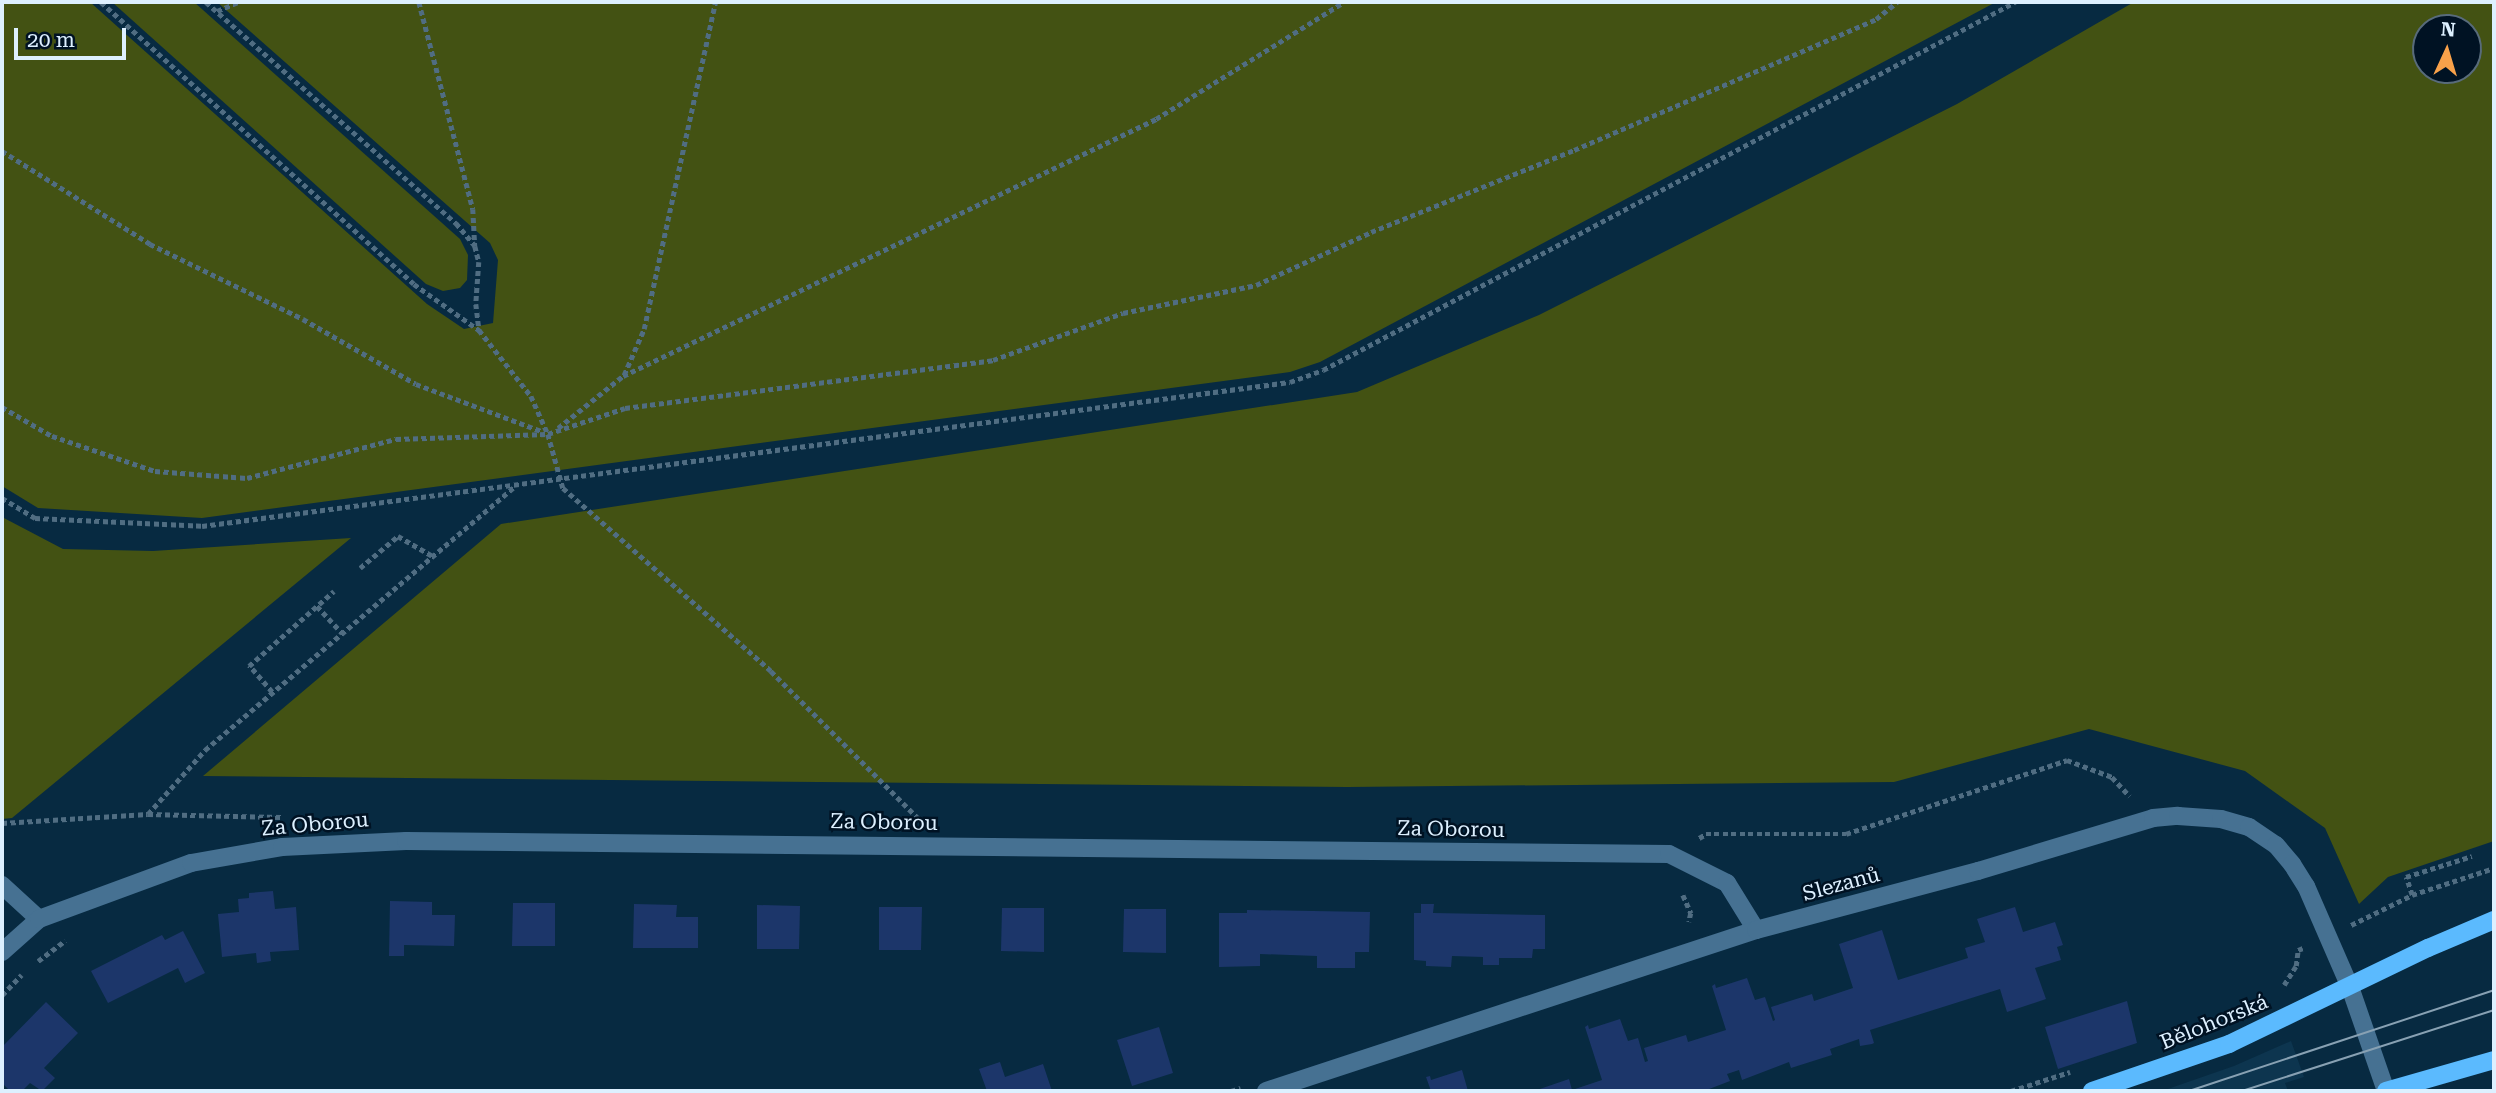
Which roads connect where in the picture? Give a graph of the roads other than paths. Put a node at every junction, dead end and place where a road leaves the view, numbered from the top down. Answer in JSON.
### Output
{"nodes":[{"id":1,"x":2,"y":885,"type":"edge"},
{"id":2,"x":39,"y":919,"type":"junction"},
{"id":3,"x":2494,"y":920,"type":"edge"},
{"id":4,"x":1756,"y":930,"type":"junction"},
{"id":5,"x":2,"y":951,"type":"edge"},
{"id":6,"x":2350,"y":987,"type":"junction"},
{"id":7,"x":2494,"y":1060,"type":"edge"},
{"id":8,"x":1266,"y":1091,"type":"edge"},
{"id":9,"x":2092,"y":1091,"type":"edge"},
{"id":10,"x":2386,"y":1091,"type":"edge"}],
"edges":[{"from":1,"to":2,"type":"street"},
{"from":2,"to":4,"type":"street","name":"Za Oborou"},
{"from":2,"to":5,"type":"street","name":"Za Oborou"},
{"from":3,"to":6,"type":"main road","name":"Bělohorská"},
{"from":4,"to":6,"type":"street","name":"Slezanů"},
{"from":4,"to":8,"type":"street","name":"Slezanů"},
{"from":6,"to":9,"type":"main road","name":"Bělohorská"},
{"from":6,"to":10,"type":"street"},
{"from":7,"to":10,"type":"main road"}]}
